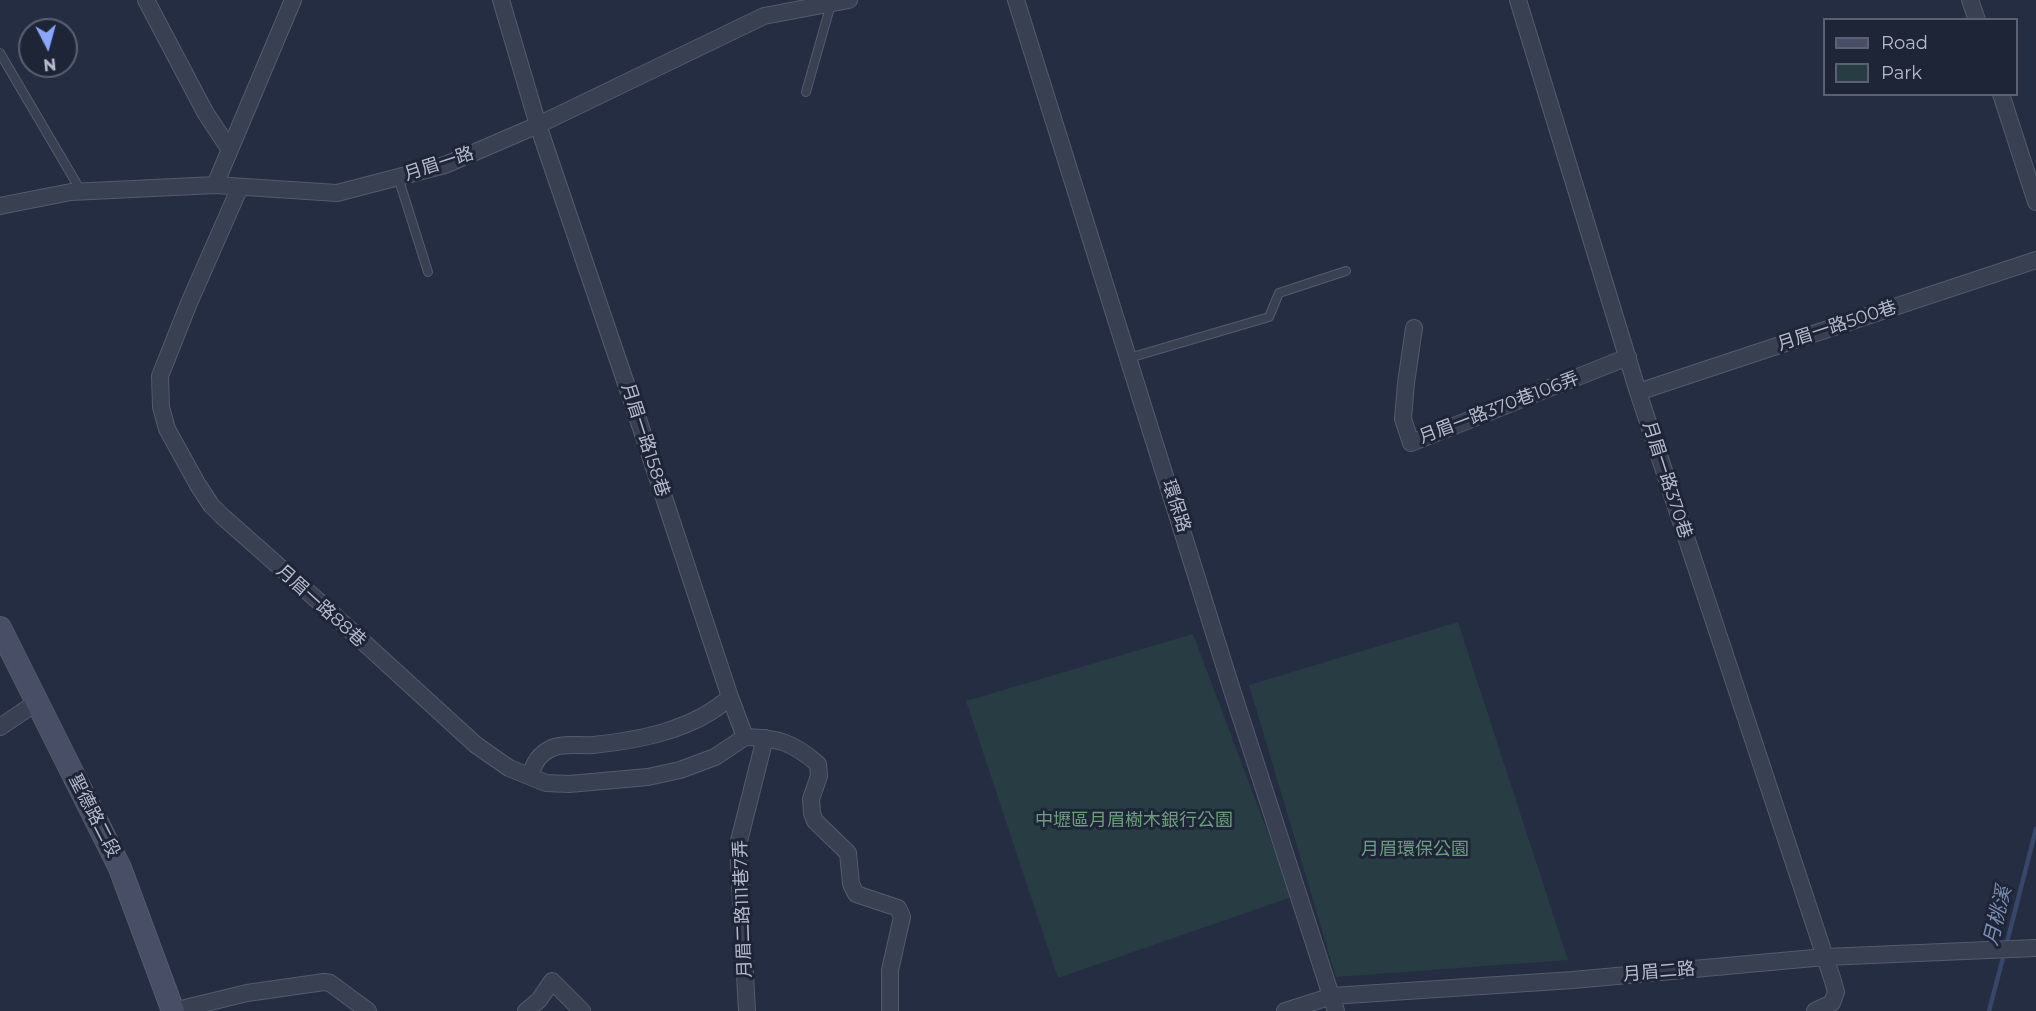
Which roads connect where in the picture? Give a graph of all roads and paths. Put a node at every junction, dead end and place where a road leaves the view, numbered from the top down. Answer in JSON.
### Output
{"nodes":[{"id":1,"x":146,"y":0,"type":"edge"},
{"id":2,"x":293,"y":0,"type":"edge"},
{"id":3,"x":501,"y":0,"type":"edge"},
{"id":4,"x":849,"y":0,"type":"edge"},
{"id":5,"x":1016,"y":0,"type":"edge"},
{"id":6,"x":1518,"y":0,"type":"edge"},
{"id":7,"x":1970,"y":0,"type":"edge"},
{"id":8,"x":831,"y":3,"type":"junction"},
{"id":9,"x":1976,"y":18,"type":"edge"},
{"id":10,"x":0,"y":53,"type":"edge"},
{"id":11,"x":806,"y":92,"type":"dead end"},
{"id":12,"x":2002,"y":96,"type":"edge"},
{"id":13,"x":538,"y":125,"type":"junction"},
{"id":14,"x":230,"y":150,"type":"junction"},
{"id":15,"x":398,"y":177,"type":"junction"},
{"id":16,"x":215,"y":185,"type":"junction"},
{"id":17,"x":240,"y":187,"type":"junction"},
{"id":18,"x":81,"y":191,"type":"junction"},
{"id":19,"x":2036,"y":202,"type":"edge"},
{"id":20,"x":0,"y":206,"type":"edge"},
{"id":21,"x":2036,"y":260,"type":"edge"},
{"id":22,"x":1346,"y":271,"type":"dead end"},
{"id":23,"x":428,"y":272,"type":"dead end"},
{"id":24,"x":1414,"y":328,"type":"dead end"},
{"id":25,"x":1628,"y":357,"type":"junction"},
{"id":26,"x":1129,"y":358,"type":"junction"},
{"id":27,"x":1638,"y":392,"type":"junction"},
{"id":28,"x":0,"y":628,"type":"edge"},
{"id":29,"x":730,"y":697,"type":"junction"},
{"id":30,"x":37,"y":702,"type":"junction"},
{"id":31,"x":0,"y":727,"type":"edge"},
{"id":32,"x":745,"y":737,"type":"junction"},
{"id":33,"x":765,"y":738,"type":"junction"},
{"id":34,"x":530,"y":776,"type":"junction"},
{"id":35,"x":2036,"y":948,"type":"edge"},
{"id":36,"x":1825,"y":957,"type":"junction"},
{"id":37,"x":1334,"y":1004,"type":"edge"},
{"id":38,"x":173,"y":1011,"type":"edge"},
{"id":39,"x":368,"y":1011,"type":"edge"},
{"id":40,"x":526,"y":1011,"type":"edge"},
{"id":41,"x":582,"y":1011,"type":"edge"},
{"id":42,"x":747,"y":1011,"type":"edge"},
{"id":43,"x":890,"y":1011,"type":"edge"},
{"id":44,"x":1285,"y":1011,"type":"edge"},
{"id":45,"x":1815,"y":1011,"type":"edge"}],
"edges":[{"from":1,"to":14,"type":"street"},
{"from":2,"to":14,"type":"street"},
{"from":3,"to":13,"type":"street","name":"月眉一路158巷"},
{"from":4,"to":8,"type":"street","name":"月眉一路"},
{"from":5,"to":26,"type":"street","name":"環保路"},
{"from":6,"to":25,"type":"street","name":"月眉一路370巷"},
{"from":7,"to":9,"type":"street"},
{"from":8,"to":11,"type":"lane"},
{"from":8,"to":13,"type":"street","name":"月眉一路"},
{"from":10,"to":18,"type":"lane"},
{"from":12,"to":19,"type":"street"},
{"from":13,"to":15,"type":"street","name":"月眉一路"},
{"from":13,"to":29,"type":"street","name":"月眉一路158巷"},
{"from":14,"to":16,"type":"street"},
{"from":15,"to":17,"type":"street","name":"月眉一路"},
{"from":15,"to":23,"type":"lane"},
{"from":16,"to":17,"type":"street","name":"月眉一路"},
{"from":16,"to":18,"type":"street","name":"月眉一路"},
{"from":17,"to":34,"type":"street","name":"月眉一路88巷"},
{"from":18,"to":20,"type":"street","name":"月眉一路"},
{"from":21,"to":27,"type":"street","name":"月眉一路500巷"},
{"from":22,"to":26,"type":"lane"},
{"from":24,"to":25,"type":"street","name":"月眉一路370巷106弄"},
{"from":25,"to":27,"type":"street","name":"月眉一路370巷"},
{"from":26,"to":37,"type":"street","name":"環保路"},
{"from":27,"to":36,"type":"street","name":"月眉一路370巷"},
{"from":28,"to":30,"type":"street","name":"聖德路二段"},
{"from":29,"to":32,"type":"street","name":"月眉一路158巷"},
{"from":29,"to":34,"type":"street"},
{"from":30,"to":31,"type":"street"},
{"from":30,"to":38,"type":"street","name":"聖德路二段"},
{"from":32,"to":33,"type":"street"},
{"from":32,"to":34,"type":"street","name":"月眉一路88巷"},
{"from":33,"to":42,"type":"street","name":"月眉二路111巷7弄"},
{"from":33,"to":43,"type":"street"},
{"from":35,"to":36,"type":"street","name":"月眉二路"},
{"from":36,"to":37,"type":"street","name":"月眉二路"},
{"from":36,"to":45,"type":"street","name":"月眉一路370巷"},
{"from":37,"to":44,"type":"street","name":"月眉二路"},
{"from":38,"to":39,"type":"street"},
{"from":40,"to":41,"type":"street"}]}
